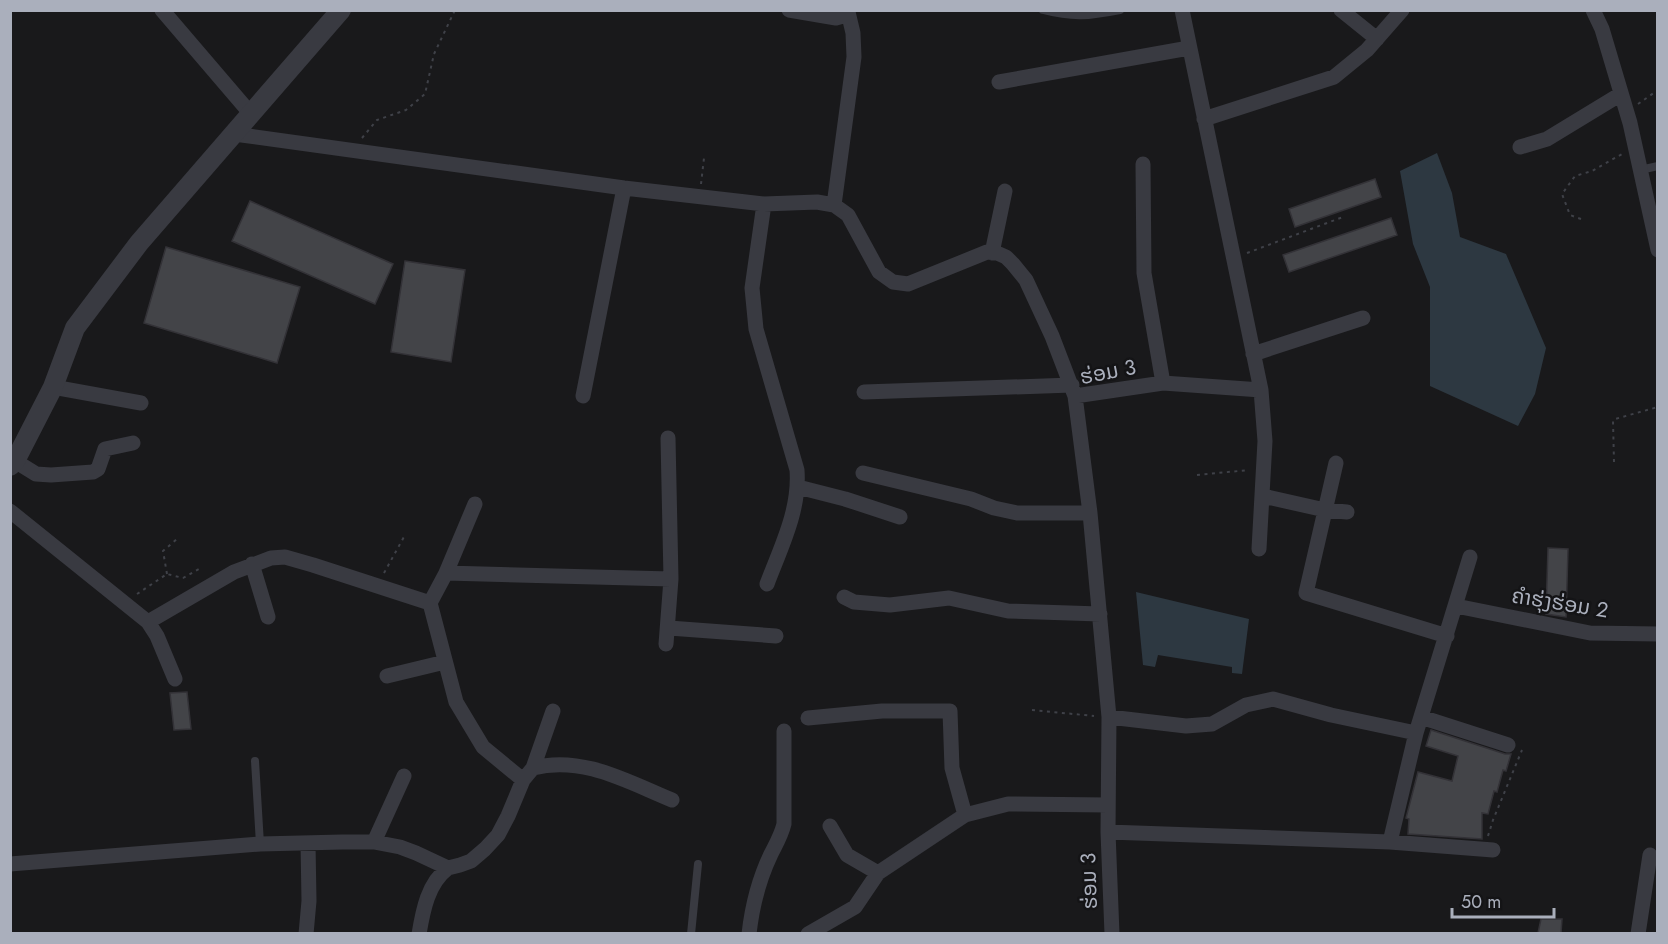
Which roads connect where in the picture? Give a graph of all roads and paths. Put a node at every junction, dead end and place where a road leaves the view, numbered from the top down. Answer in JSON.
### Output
{"nodes":[{"id":1,"x":162,"y":10,"type":"edge"},
{"id":2,"x":341,"y":10,"type":"edge"},
{"id":3,"x":455,"y":10,"type":"edge"},
{"id":4,"x":789,"y":10,"type":"edge"},
{"id":5,"x":1043,"y":10,"type":"edge"},
{"id":6,"x":1120,"y":10,"type":"edge"},
{"id":7,"x":1182,"y":10,"type":"edge"},
{"id":8,"x":1341,"y":10,"type":"edge"},
{"id":9,"x":1402,"y":10,"type":"edge"},
{"id":10,"x":1593,"y":10,"type":"edge"},
{"id":11,"x":848,"y":11,"type":"edge"},
{"id":12,"x":1377,"y":39,"type":"junction"},
{"id":13,"x":1189,"y":48,"type":"junction"},
{"id":14,"x":999,"y":82,"type":"dead end"},
{"id":15,"x":1658,"y":90,"type":"edge"},
{"id":16,"x":1621,"y":94,"type":"junction"},
{"id":17,"x":1626,"y":112,"type":"junction"},
{"id":18,"x":251,"y":114,"type":"junction"},
{"id":19,"x":1204,"y":119,"type":"junction"},
{"id":20,"x":234,"y":134,"type":"junction"},
{"id":21,"x":1520,"y":147,"type":"dead end"},
{"id":22,"x":1635,"y":147,"type":"junction"},
{"id":23,"x":353,"y":150,"type":"junction"},
{"id":24,"x":704,"y":158,"type":"dead end"},
{"id":25,"x":1143,"y":164,"type":"dead end"},
{"id":26,"x":1658,"y":166,"type":"edge"},
{"id":27,"x":1640,"y":170,"type":"junction"},
{"id":28,"x":624,"y":188,"type":"junction"},
{"id":29,"x":1005,"y":191,"type":"dead end"},
{"id":30,"x":699,"y":196,"type":"junction"},
{"id":31,"x":764,"y":204,"type":"junction"},
{"id":32,"x":834,"y":205,"type":"junction"},
{"id":33,"x":1343,"y":217,"type":"dead end"},
{"id":34,"x":1581,"y":219,"type":"dead end"},
{"id":35,"x":1658,"y":250,"type":"edge"},
{"id":36,"x":992,"y":253,"type":"junction"},
{"id":37,"x":1233,"y":259,"type":"junction"},
{"id":38,"x":1363,"y":318,"type":"dead end"},
{"id":39,"x":1253,"y":354,"type":"junction"},
{"id":40,"x":1163,"y":383,"type":"junction"},
{"id":41,"x":53,"y":387,"type":"junction"},
{"id":42,"x":1074,"y":390,"type":"junction"},
{"id":43,"x":1261,"y":390,"type":"junction"},
{"id":44,"x":864,"y":392,"type":"dead end"},
{"id":45,"x":583,"y":396,"type":"dead end"},
{"id":46,"x":141,"y":403,"type":"dead end"},
{"id":47,"x":1658,"y":407,"type":"edge"},
{"id":48,"x":668,"y":438,"type":"dead end"},
{"id":49,"x":133,"y":443,"type":"dead end"},
{"id":50,"x":1614,"y":462,"type":"dead end"},
{"id":51,"x":13,"y":463,"type":"edge"},
{"id":52,"x":1336,"y":463,"type":"dead end"},
{"id":53,"x":1264,"y":469,"type":"junction"},
{"id":54,"x":863,"y":473,"type":"dead end"},
{"id":55,"x":1197,"y":475,"type":"dead end"},
{"id":56,"x":798,"y":487,"type":"junction"},
{"id":57,"x":1263,"y":496,"type":"junction"},
{"id":58,"x":476,"y":504,"type":"dead end"},
{"id":59,"x":1325,"y":510,"type":"junction"},
{"id":60,"x":10,"y":511,"type":"edge"},
{"id":61,"x":1347,"y":512,"type":"dead end"},
{"id":62,"x":1090,"y":513,"type":"junction"},
{"id":63,"x":900,"y":517,"type":"dead end"},
{"id":64,"x":405,"y":535,"type":"dead end"},
{"id":65,"x":177,"y":540,"type":"dead end"},
{"id":66,"x":1259,"y":549,"type":"dead end"},
{"id":67,"x":1470,"y":557,"type":"dead end"},
{"id":68,"x":252,"y":564,"type":"junction"},
{"id":69,"x":199,"y":569,"type":"dead end"},
{"id":70,"x":446,"y":573,"type":"junction"},
{"id":71,"x":166,"y":574,"type":"junction"},
{"id":72,"x":671,"y":579,"type":"junction"},
{"id":73,"x":767,"y":584,"type":"dead end"},
{"id":74,"x":377,"y":586,"type":"junction"},
{"id":75,"x":844,"y":597,"type":"dead end"},
{"id":76,"x":124,"y":603,"type":"junction"},
{"id":77,"x":430,"y":603,"type":"junction"},
{"id":78,"x":1456,"y":606,"type":"junction"},
{"id":79,"x":1100,"y":614,"type":"junction"},
{"id":80,"x":268,"y":617,"type":"dead end"},
{"id":81,"x":148,"y":622,"type":"junction"},
{"id":82,"x":669,"y":628,"type":"junction"},
{"id":83,"x":1658,"y":634,"type":"edge"},
{"id":84,"x":776,"y":636,"type":"dead end"},
{"id":85,"x":1447,"y":636,"type":"junction"},
{"id":86,"x":666,"y":644,"type":"dead end"},
{"id":87,"x":445,"y":662,"type":"junction"},
{"id":88,"x":387,"y":676,"type":"dead end"},
{"id":89,"x":175,"y":680,"type":"dead end"},
{"id":90,"x":1032,"y":710,"type":"dead end"},
{"id":91,"x":553,"y":711,"type":"dead end"},
{"id":92,"x":1109,"y":717,"type":"junction"},
{"id":93,"x":1421,"y":717,"type":"junction"},
{"id":94,"x":808,"y":718,"type":"dead end"},
{"id":95,"x":784,"y":731,"type":"dead end"},
{"id":96,"x":1416,"y":733,"type":"junction"},
{"id":97,"x":1508,"y":745,"type":"joint"},
{"id":98,"x":255,"y":761,"type":"dead end"},
{"id":99,"x":533,"y":768,"type":"junction"},
{"id":100,"x":404,"y":776,"type":"dead end"},
{"id":101,"x":522,"y":780,"type":"junction"},
{"id":102,"x":672,"y":800,"type":"dead end"},
{"id":103,"x":1108,"y":805,"type":"junction"},
{"id":104,"x":965,"y":815,"type":"junction"},
{"id":105,"x":830,"y":826,"type":"dead end"},
{"id":106,"x":1108,"y":832,"type":"junction"},
{"id":107,"x":374,"y":842,"type":"junction"},
{"id":108,"x":1390,"y":842,"type":"junction"},
{"id":109,"x":308,"y":843,"type":"junction"},
{"id":110,"x":260,"y":844,"type":"junction"},
{"id":111,"x":1489,"y":850,"type":"joint"},
{"id":112,"x":1650,"y":855,"type":"dead end"},
{"id":113,"x":10,"y":864,"type":"edge"},
{"id":114,"x":698,"y":864,"type":"dead end"},
{"id":115,"x":448,"y":868,"type":"junction"},
{"id":116,"x":878,"y":873,"type":"junction"},
{"id":117,"x":306,"y":933,"type":"edge"},
{"id":118,"x":419,"y":933,"type":"edge"},
{"id":119,"x":691,"y":933,"type":"edge"},
{"id":120,"x":750,"y":933,"type":"edge"},
{"id":121,"x":808,"y":933,"type":"edge"},
{"id":122,"x":1112,"y":933,"type":"edge"},
{"id":123,"x":1638,"y":933,"type":"edge"}],
"edges":[{"from":1,"to":18,"type":"street"},
{"from":2,"to":18,"type":"street"},
{"from":3,"to":23,"type":"path"},
{"from":4,"to":11,"type":"street"},
{"from":5,"to":6,"type":"lane"},
{"from":7,"to":13,"type":"street"},
{"from":8,"to":12,"type":"street"},
{"from":9,"to":12,"type":"street"},
{"from":10,"to":16,"type":"street"},
{"from":11,"to":32,"type":"street"},
{"from":12,"to":19,"type":"street"},
{"from":13,"to":14,"type":"street"},
{"from":13,"to":19,"type":"street"},
{"from":15,"to":17,"type":"path"},
{"from":16,"to":17,"type":"street"},
{"from":16,"to":21,"type":"street"},
{"from":17,"to":22,"type":"street"},
{"from":18,"to":20,"type":"street"},
{"from":19,"to":37,"type":"street"},
{"from":20,"to":23,"type":"street"},
{"from":20,"to":41,"type":"street"},
{"from":22,"to":27,"type":"street"},
{"from":22,"to":34,"type":"path"},
{"from":23,"to":28,"type":"street"},
{"from":24,"to":30,"type":"path"},
{"from":25,"to":40,"type":"street"},
{"from":26,"to":27,"type":"lane"},
{"from":27,"to":35,"type":"street"},
{"from":28,"to":30,"type":"street"},
{"from":28,"to":45,"type":"street"},
{"from":29,"to":36,"type":"street"},
{"from":30,"to":31,"type":"street"},
{"from":31,"to":32,"type":"street"},
{"from":31,"to":56,"type":"street"},
{"from":32,"to":36,"type":"street"},
{"from":33,"to":37,"type":"path"},
{"from":36,"to":42,"type":"street"},
{"from":37,"to":39,"type":"street"},
{"from":38,"to":39,"type":"street"},
{"from":39,"to":43,"type":"street"},
{"from":40,"to":42,"type":"street","name":"ຮ່ອມ 3"},
{"from":40,"to":43,"type":"street","name":"ຮ່ອມ 3"},
{"from":41,"to":46,"type":"street"},
{"from":41,"to":51,"type":"street"},
{"from":42,"to":44,"type":"street"},
{"from":42,"to":62,"type":"street","name":"ຮ່ອມ 3"},
{"from":43,"to":53,"type":"street"},
{"from":47,"to":50,"type":"path"},
{"from":48,"to":72,"type":"street"},
{"from":49,"to":51,"type":"street"},
{"from":52,"to":59,"type":"street"},
{"from":53,"to":55,"type":"path"},
{"from":53,"to":57,"type":"street"},
{"from":54,"to":62,"type":"street"},
{"from":56,"to":63,"type":"street"},
{"from":56,"to":73,"type":"street"},
{"from":57,"to":59,"type":"street"},
{"from":57,"to":66,"type":"street"},
{"from":58,"to":70,"type":"street"},
{"from":59,"to":61,"type":"street"},
{"from":59,"to":85,"type":"street"},
{"from":60,"to":76,"type":"street"},
{"from":62,"to":79,"type":"street","name":"ຮ່ອມ 3"},
{"from":64,"to":74,"type":"path"},
{"from":65,"to":71,"type":"path"},
{"from":67,"to":78,"type":"street"},
{"from":68,"to":74,"type":"street"},
{"from":68,"to":80,"type":"street"},
{"from":68,"to":81,"type":"street"},
{"from":69,"to":71,"type":"path"},
{"from":70,"to":72,"type":"street"},
{"from":70,"to":77,"type":"street"},
{"from":71,"to":76,"type":"path"},
{"from":72,"to":82,"type":"street"},
{"from":74,"to":77,"type":"street"},
{"from":75,"to":79,"type":"street"},
{"from":76,"to":81,"type":"street"},
{"from":77,"to":87,"type":"street"},
{"from":78,"to":83,"type":"street","name":"ຄໍາຮຸ່ງຮ່ອມ 2"},
{"from":78,"to":85,"type":"street"},
{"from":79,"to":92,"type":"street","name":"ຮ່ອມ 3"},
{"from":81,"to":89,"type":"street"},
{"from":82,"to":84,"type":"street"},
{"from":82,"to":86,"type":"street"},
{"from":85,"to":93,"type":"street"},
{"from":87,"to":88,"type":"street"},
{"from":87,"to":101,"type":"street"},
{"from":90,"to":92,"type":"path"},
{"from":91,"to":99,"type":"street"},
{"from":92,"to":96,"type":"street"},
{"from":92,"to":103,"type":"street","name":"ຮ່ອມ 3"},
{"from":93,"to":96,"type":"street"},
{"from":93,"to":97,"type":"street"},
{"from":94,"to":104,"type":"street"},
{"from":95,"to":120,"type":"street"},
{"from":96,"to":108,"type":"street"},
{"from":97,"to":111,"type":"path"},
{"from":98,"to":110,"type":"lane"},
{"from":99,"to":101,"type":"street"},
{"from":99,"to":102,"type":"street"},
{"from":100,"to":107,"type":"street"},
{"from":101,"to":115,"type":"street"},
{"from":103,"to":104,"type":"street"},
{"from":103,"to":106,"type":"street","name":"ຮ່ອມ 3"},
{"from":104,"to":116,"type":"street"},
{"from":105,"to":116,"type":"street"},
{"from":106,"to":108,"type":"street"},
{"from":106,"to":122,"type":"street","name":"ຮ່ອມ 3"},
{"from":107,"to":109,"type":"street"},
{"from":107,"to":115,"type":"street"},
{"from":108,"to":111,"type":"street"},
{"from":109,"to":110,"type":"street"},
{"from":109,"to":117,"type":"street"},
{"from":110,"to":113,"type":"street"},
{"from":112,"to":123,"type":"street"},
{"from":114,"to":119,"type":"lane"},
{"from":115,"to":118,"type":"street"},
{"from":116,"to":121,"type":"street"}]}
